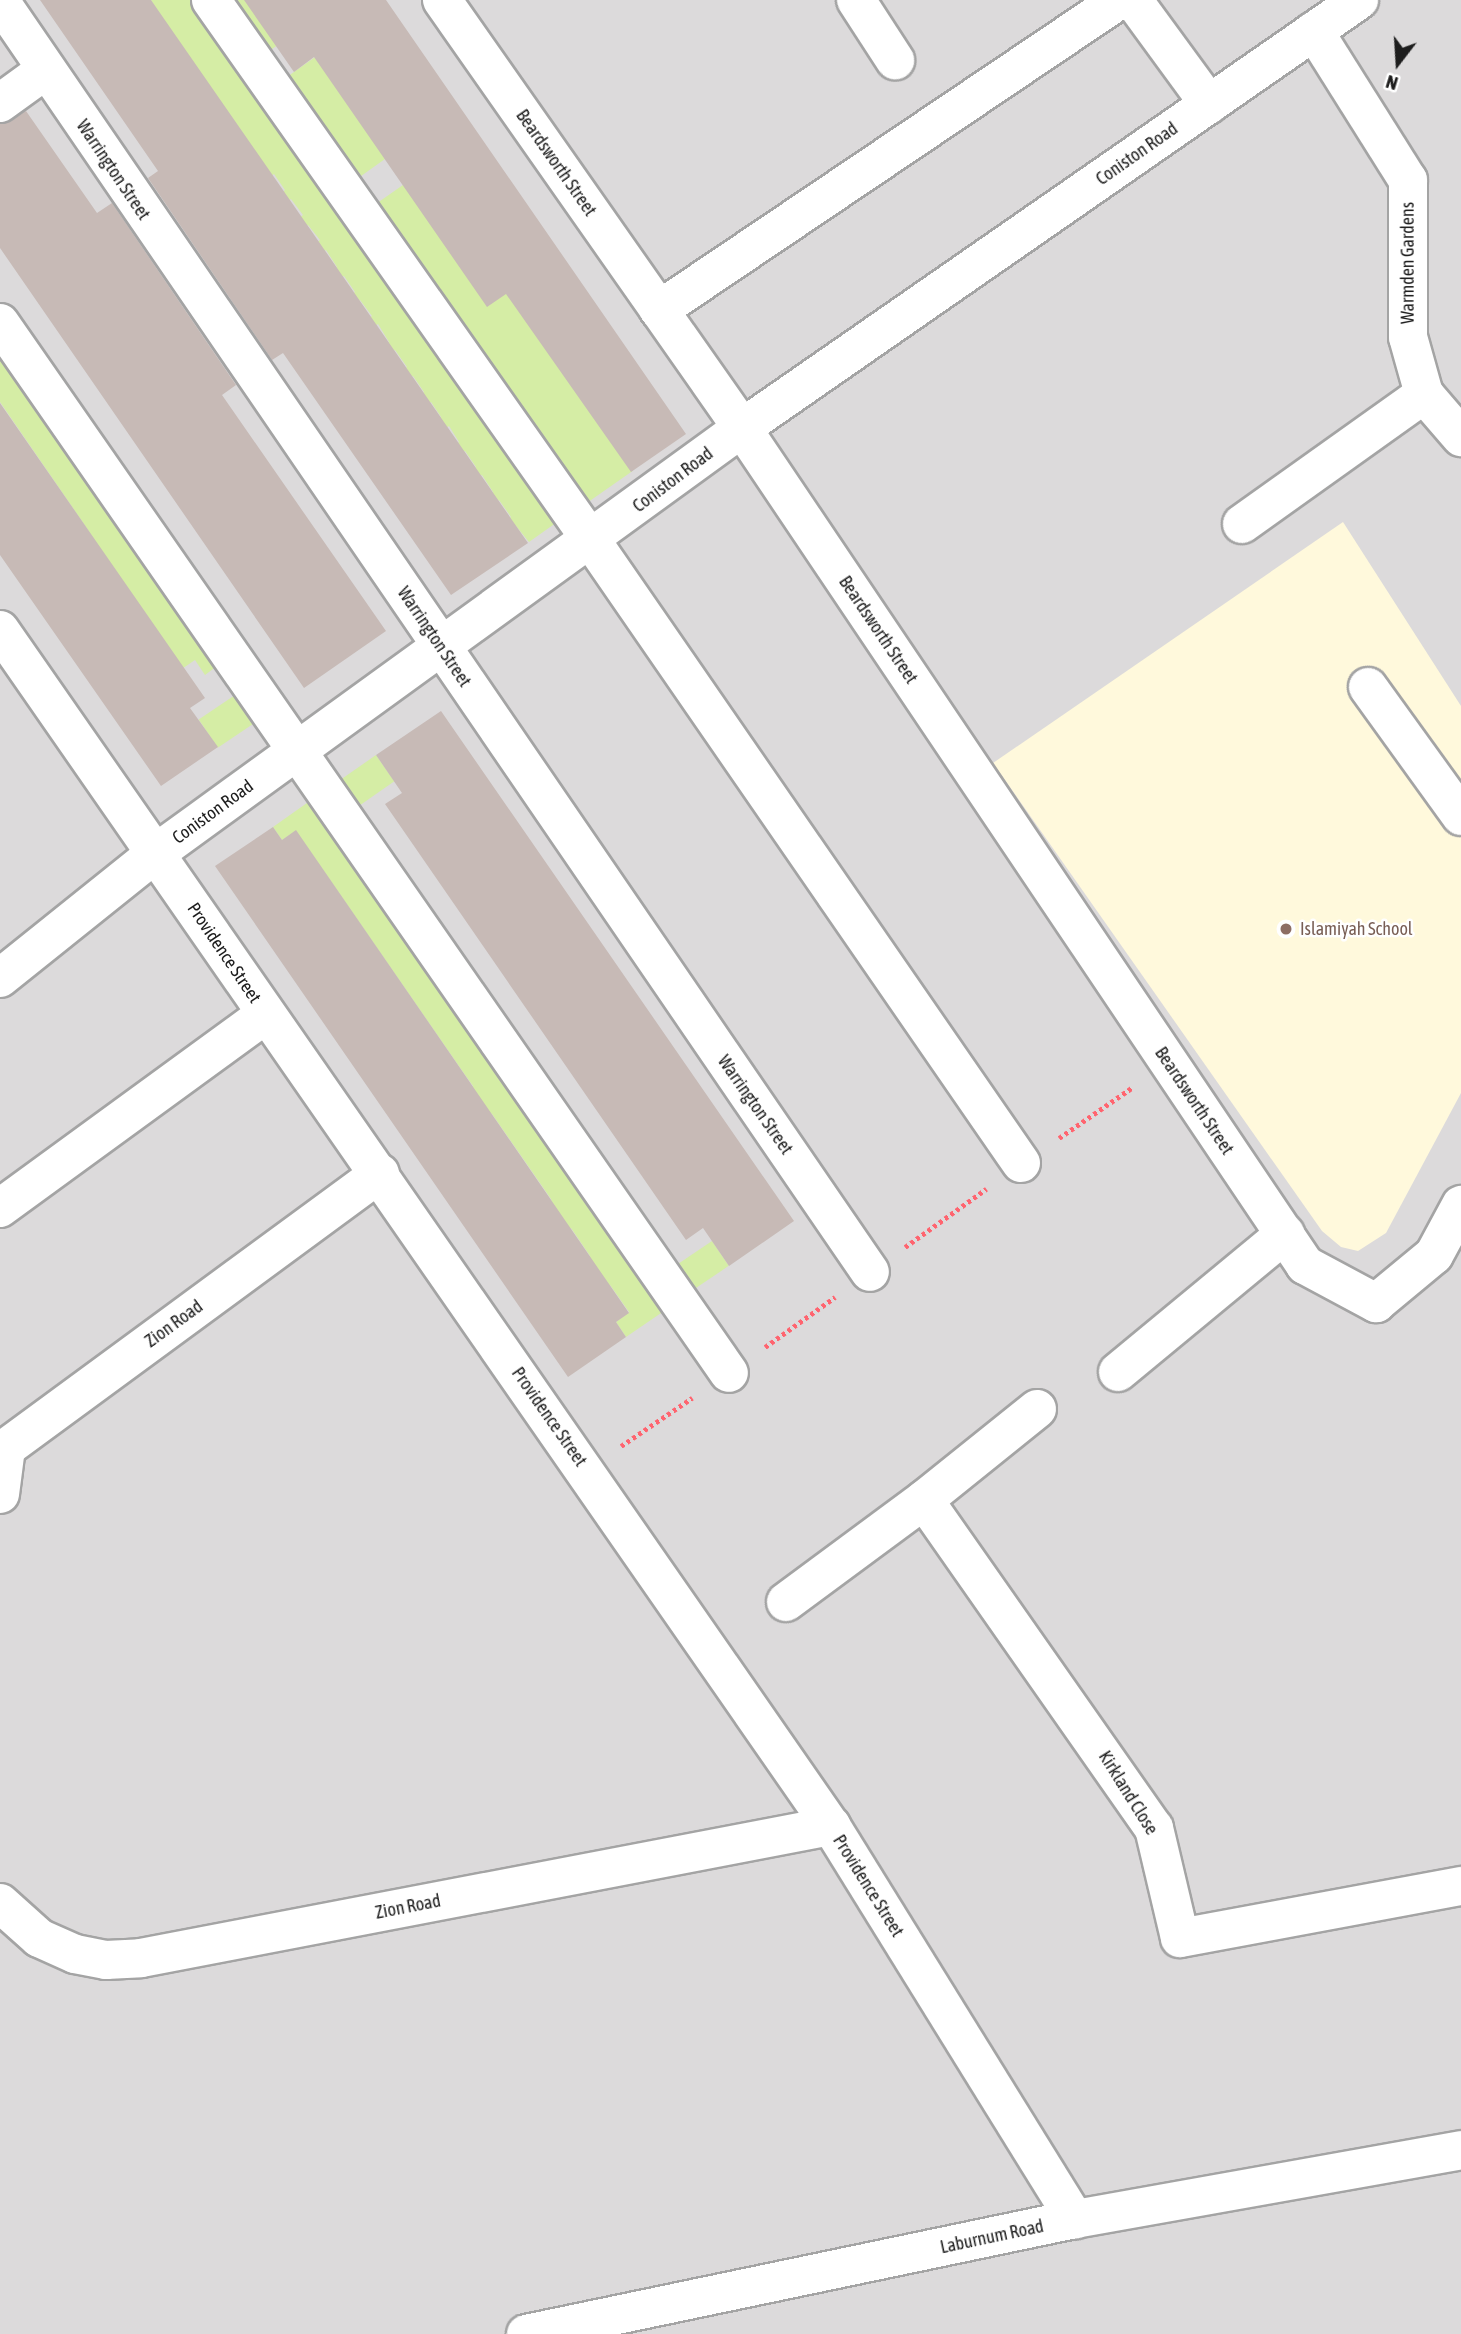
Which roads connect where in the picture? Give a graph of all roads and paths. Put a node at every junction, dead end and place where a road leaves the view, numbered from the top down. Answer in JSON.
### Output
{"nodes":[{"id":1,"x":211,"y":0,"type":"edge"},
{"id":2,"x":442,"y":0,"type":"edge"},
{"id":3,"x":856,"y":0,"type":"edge"},
{"id":4,"x":1119,"y":0,"type":"edge"},
{"id":5,"x":1133,"y":0,"type":"edge"},
{"id":6,"x":1359,"y":0,"type":"edge"},
{"id":7,"x":9,"y":4,"type":"edge"},
{"id":8,"x":1314,"y":31,"type":"junction"},
{"id":9,"x":895,"y":60,"type":"dead end"},
{"id":10,"x":44,"y":71,"type":"junction"},
{"id":11,"x":0,"y":103,"type":"edge"},
{"id":12,"x":1209,"y":104,"type":"junction"},
{"id":13,"x":659,"y":310,"type":"junction"},
{"id":14,"x":0,"y":323,"type":"edge"},
{"id":15,"x":1424,"y":394,"type":"junction"},
{"id":16,"x":742,"y":428,"type":"junction"},
{"id":17,"x":1461,"y":437,"type":"edge"},
{"id":18,"x":1242,"y":524,"type":"dead end"},
{"id":19,"x":591,"y":540,"type":"junction"},
{"id":20,"x":0,"y":630,"type":"edge"},
{"id":21,"x":440,"y":647,"type":"junction"},
{"id":22,"x":1368,"y":687,"type":"dead end"},
{"id":23,"x":296,"y":753,"type":"junction"},
{"id":24,"x":1461,"y":816,"type":"edge"},
{"id":25,"x":156,"y":853,"type":"junction"},
{"id":26,"x":0,"y":977,"type":"edge"},
{"id":27,"x":266,"y":1014,"type":"junction"},
{"id":28,"x":1021,"y":1163,"type":"dead end"},
{"id":29,"x":380,"y":1173,"type":"junction"},
{"id":30,"x":1461,"y":1205,"type":"edge"},
{"id":31,"x":0,"y":1208,"type":"edge"},
{"id":32,"x":1285,"y":1234,"type":"junction"},
{"id":33,"x":870,"y":1272,"type":"dead end"},
{"id":34,"x":1118,"y":1372,"type":"dead end"},
{"id":35,"x":729,"y":1373,"type":"dead end"},
{"id":36,"x":1037,"y":1409,"type":"dead end"},
{"id":37,"x":0,"y":1494,"type":"edge"},
{"id":38,"x":924,"y":1500,"type":"junction"},
{"id":39,"x":786,"y":1602,"type":"dead end"},
{"id":40,"x":831,"y":1826,"type":"junction"},
{"id":41,"x":1461,"y":1886,"type":"edge"},
{"id":42,"x":0,"y":1903,"type":"edge"},
{"id":43,"x":1461,"y":2150,"type":"edge"},
{"id":44,"x":1075,"y":2219,"type":"junction"},
{"id":45,"x":526,"y":2334,"type":"edge"}],
"edges":[{"from":1,"to":19,"type":"street"},
{"from":2,"to":13,"type":"street","name":"Beardsworth Street"},
{"from":3,"to":9,"type":"street"},
{"from":4,"to":13,"type":"street"},
{"from":5,"to":12,"type":"street"},
{"from":6,"to":8,"type":"street","name":"Coniston Road"},
{"from":7,"to":10,"type":"street","name":"Warrington Street"},
{"from":8,"to":12,"type":"street","name":"Coniston Road"},
{"from":8,"to":15,"type":"street","name":"Warmden Gardens"},
{"from":10,"to":11,"type":"street"},
{"from":10,"to":21,"type":"street","name":"Warrington Street"},
{"from":12,"to":16,"type":"street","name":"Coniston Road"},
{"from":13,"to":16,"type":"street","name":"Beardsworth Street"},
{"from":14,"to":23,"type":"street"},
{"from":15,"to":17,"type":"street","name":"Warmden Gardens"},
{"from":15,"to":18,"type":"street"},
{"from":16,"to":19,"type":"street","name":"Coniston Road"},
{"from":16,"to":32,"type":"street","name":"Beardsworth Street"},
{"from":19,"to":21,"type":"street","name":"Coniston Road"},
{"from":19,"to":28,"type":"street"},
{"from":20,"to":25,"type":"street","name":"Providence Street"},
{"from":21,"to":23,"type":"street","name":"Coniston Road"},
{"from":21,"to":33,"type":"street","name":"Warrington Street"},
{"from":22,"to":24,"type":"street"},
{"from":23,"to":25,"type":"street","name":"Coniston Road"},
{"from":23,"to":35,"type":"street"},
{"from":25,"to":26,"type":"street","name":"Coniston Road"},
{"from":25,"to":27,"type":"street","name":"Providence Street"},
{"from":27,"to":29,"type":"street","name":"Providence Street"},
{"from":27,"to":31,"type":"street"},
{"from":29,"to":37,"type":"street","name":"Zion Road"},
{"from":29,"to":40,"type":"street","name":"Providence Street"},
{"from":30,"to":32,"type":"street","name":"Beardsworth Street"},
{"from":32,"to":34,"type":"street"},
{"from":36,"to":38,"type":"street"},
{"from":38,"to":39,"type":"street"},
{"from":38,"to":41,"type":"street","name":"Kirkland Close"},
{"from":40,"to":42,"type":"street","name":"Zion Road"},
{"from":40,"to":44,"type":"street","name":"Providence Street"},
{"from":43,"to":44,"type":"street","name":"Laburnum Road"},
{"from":44,"to":45,"type":"street","name":"Laburnum Road"}]}
